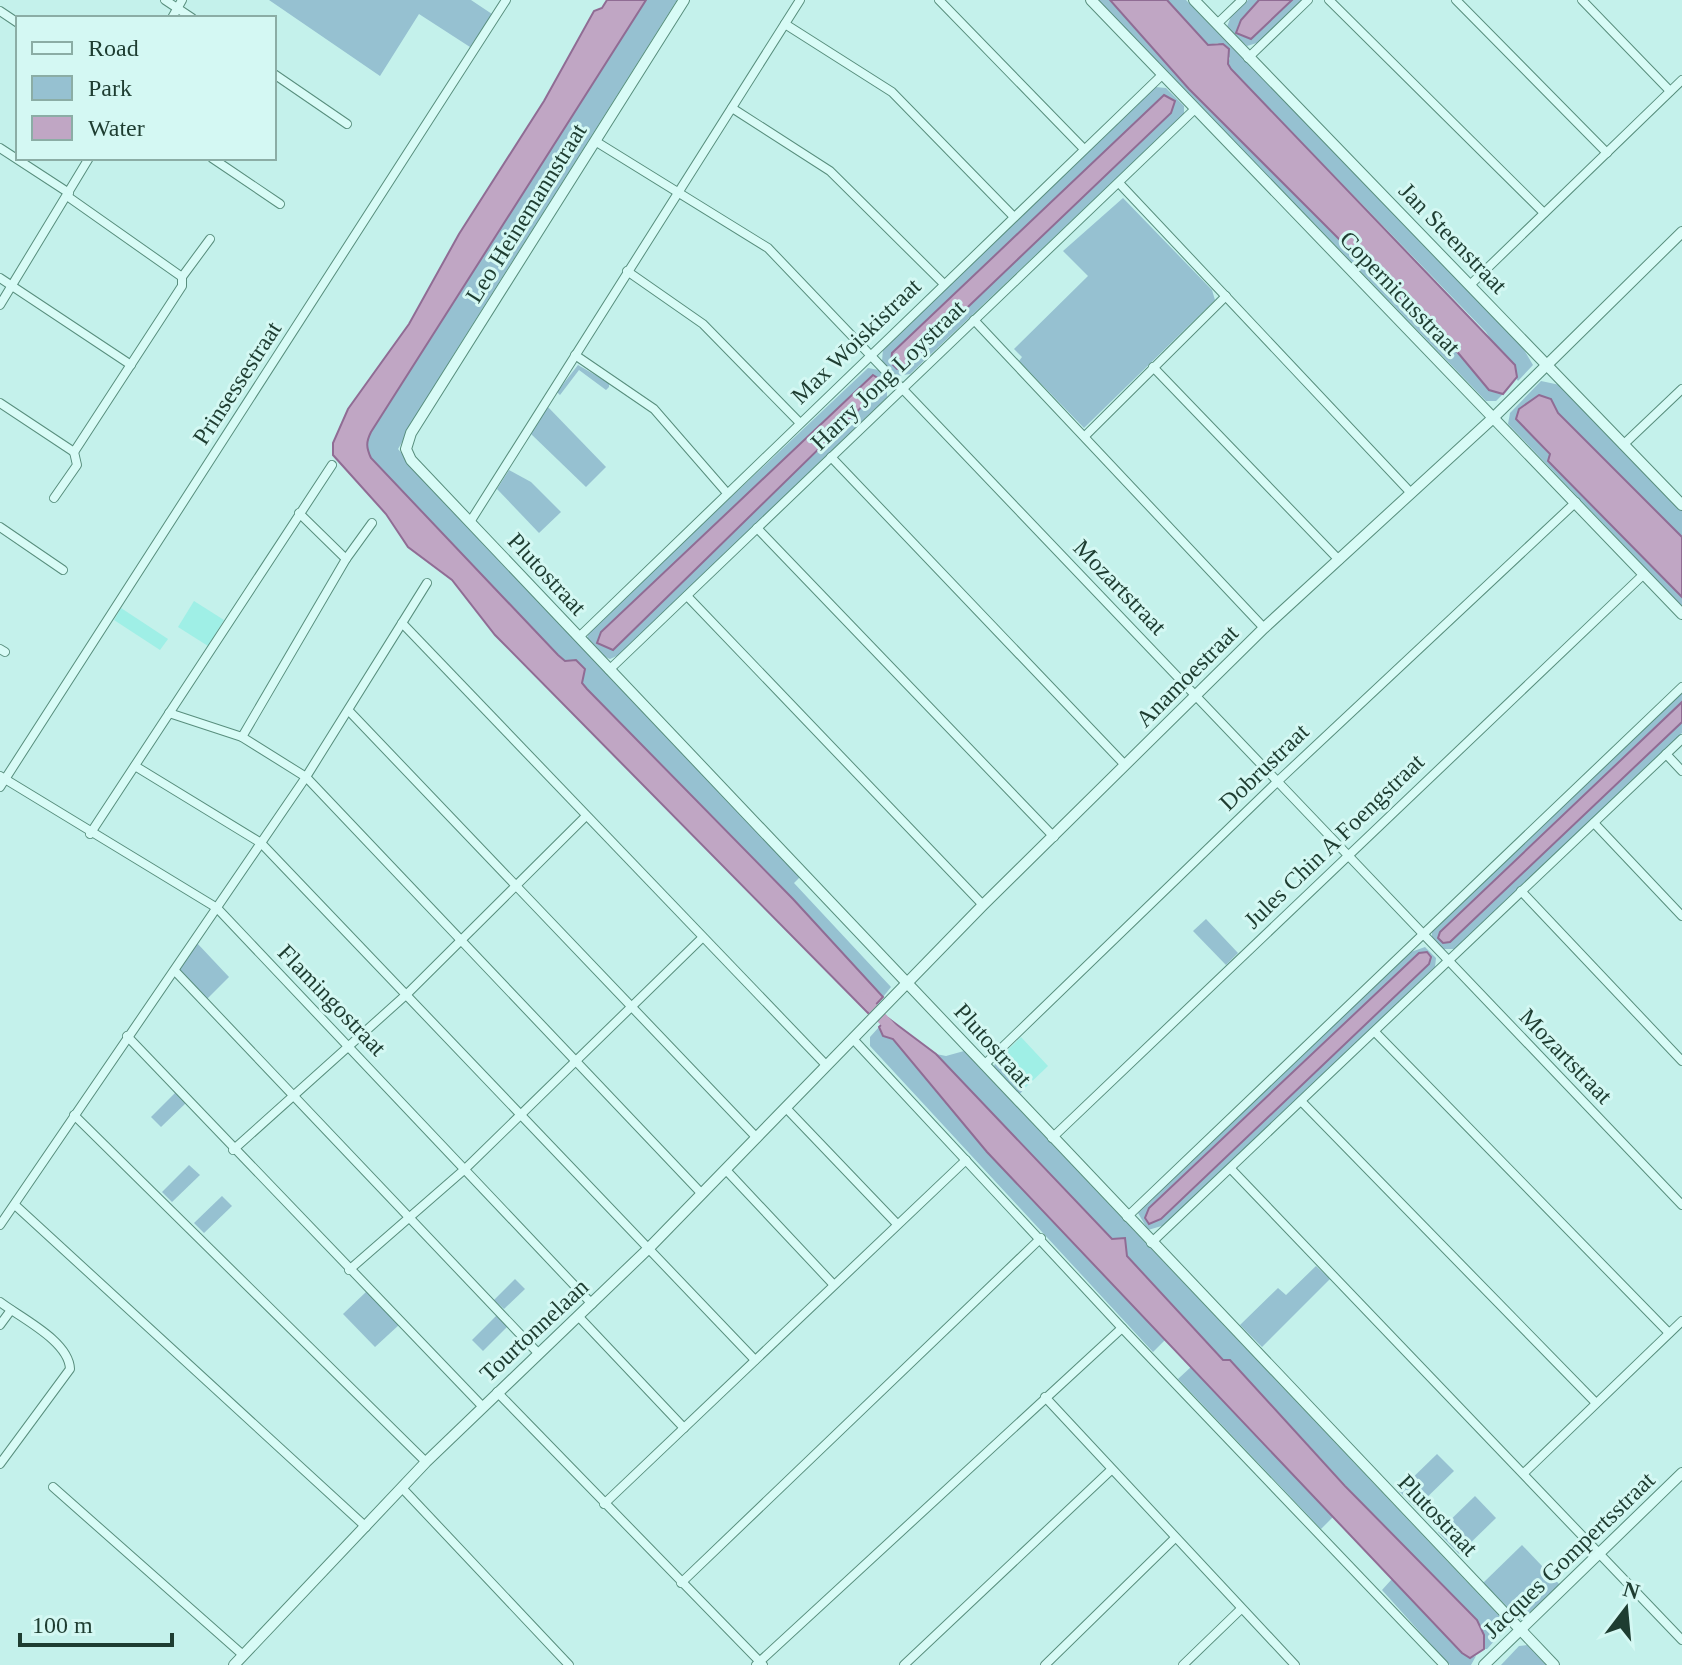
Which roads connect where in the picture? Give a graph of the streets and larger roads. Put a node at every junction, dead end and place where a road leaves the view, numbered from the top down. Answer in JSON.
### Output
{"nodes":[{"id":1,"x":165,"y":0,"type":"edge"},
{"id":2,"x":506,"y":0,"type":"edge"},
{"id":3,"x":684,"y":0,"type":"edge"},
{"id":4,"x":800,"y":0,"type":"edge"},
{"id":5,"x":939,"y":0,"type":"edge"},
{"id":6,"x":1091,"y":0,"type":"edge"},
{"id":7,"x":1194,"y":0,"type":"edge"},
{"id":8,"x":1242,"y":0,"type":"edge"},
{"id":9,"x":1308,"y":0,"type":"edge"},
{"id":10,"x":1329,"y":0,"type":"edge"},
{"id":11,"x":1456,"y":0,"type":"edge"},
{"id":12,"x":1582,"y":0,"type":"edge"},
{"id":13,"x":180,"y":4,"type":"edge"},
{"id":14,"x":785,"y":24,"type":"junction"},
{"id":15,"x":1217,"y":24,"type":"junction"},
{"id":16,"x":1248,"y":58,"type":"junction"},
{"id":17,"x":276,"y":75,"type":"edge"},
{"id":18,"x":1162,"y":75,"type":"junction"},
{"id":19,"x":1682,"y":80,"type":"edge"},
{"id":20,"x":1670,"y":91,"type":"junction"},
{"id":21,"x":732,"y":108,"type":"junction"},
{"id":22,"x":1195,"y":109,"type":"junction"},
{"id":23,"x":347,"y":124,"type":"dead end"},
{"id":24,"x":595,"y":141,"type":"junction"},
{"id":25,"x":1084,"y":149,"type":"junction"},
{"id":26,"x":1607,"y":153,"type":"junction"},
{"id":27,"x":18,"y":160,"type":"edge"},
{"id":28,"x":88,"y":160,"type":"edge"},
{"id":29,"x":215,"y":160,"type":"edge"},
{"id":30,"x":1119,"y":183,"type":"junction"},
{"id":31,"x":677,"y":191,"type":"junction"},
{"id":32,"x":68,"y":194,"type":"junction"},
{"id":33,"x":280,"y":204,"type":"dead end"},
{"id":34,"x":1544,"y":213,"type":"junction"},
{"id":35,"x":1014,"y":217,"type":"junction"},
{"id":36,"x":1682,"y":232,"type":"edge"},
{"id":37,"x":210,"y":239,"type":"dead end"},
{"id":38,"x":627,"y":271,"type":"junction"},
{"id":39,"x":182,"y":277,"type":"junction"},
{"id":40,"x":0,"y":278,"type":"edge"},
{"id":41,"x":944,"y":284,"type":"junction"},
{"id":42,"x":1471,"y":284,"type":"junction"},
{"id":43,"x":12,"y":287,"type":"junction"},
{"id":44,"x":1226,"y":296,"type":"junction"},
{"id":45,"x":0,"y":305,"type":"edge"},
{"id":46,"x":974,"y":320,"type":"junction"},
{"id":47,"x":575,"y":355,"type":"junction"},
{"id":48,"x":870,"y":355,"type":"junction"},
{"id":49,"x":1546,"y":363,"type":"junction"},
{"id":50,"x":131,"y":365,"type":"junction"},
{"id":51,"x":1153,"y":367,"type":"junction"},
{"id":52,"x":902,"y":387,"type":"junction"},
{"id":53,"x":1682,"y":389,"type":"edge"},
{"id":54,"x":0,"y":403,"type":"edge"},
{"id":55,"x":1493,"y":418,"type":"junction"},
{"id":56,"x":800,"y":423,"type":"junction"},
{"id":57,"x":1085,"y":436,"type":"junction"},
{"id":58,"x":1623,"y":445,"type":"junction"},
{"id":59,"x":406,"y":449,"type":"joint"},
{"id":60,"x":74,"y":452,"type":"junction"},
{"id":61,"x":831,"y":457,"type":"junction"},
{"id":62,"x":332,"y":465,"type":"dead end"},
{"id":63,"x":727,"y":493,"type":"junction"},
{"id":64,"x":1411,"y":493,"type":"junction"},
{"id":65,"x":54,"y":498,"type":"dead end"},
{"id":66,"x":1576,"y":502,"type":"junction"},
{"id":67,"x":1682,"y":505,"type":"edge"},
{"id":68,"x":299,"y":513,"type":"junction"},
{"id":69,"x":470,"y":522,"type":"junction"},
{"id":70,"x":372,"y":523,"type":"dead end"},
{"id":71,"x":0,"y":527,"type":"edge"},
{"id":72,"x":757,"y":528,"type":"junction"},
{"id":73,"x":346,"y":559,"type":"junction"},
{"id":74,"x":1339,"y":560,"type":"junction"},
{"id":75,"x":63,"y":570,"type":"dead end"},
{"id":76,"x":1644,"y":574,"type":"junction"},
{"id":77,"x":427,"y":583,"type":"dead end"},
{"id":78,"x":687,"y":596,"type":"junction"},
{"id":79,"x":1682,"y":614,"type":"edge"},
{"id":80,"x":402,"y":623,"type":"junction"},
{"id":81,"x":1264,"y":628,"type":"junction"},
{"id":82,"x":579,"y":637,"type":"junction"},
{"id":83,"x":609,"y":670,"type":"junction"},
{"id":84,"x":1682,"y":687,"type":"edge"},
{"id":85,"x":1196,"y":696,"type":"junction"},
{"id":86,"x":350,"y":712,"type":"junction"},
{"id":87,"x":169,"y":713,"type":"junction"},
{"id":88,"x":242,"y":737,"type":"junction"},
{"id":89,"x":1682,"y":739,"type":"edge"},
{"id":90,"x":1666,"y":754,"type":"junction"},
{"id":91,"x":1125,"y":765,"type":"junction"},
{"id":92,"x":135,"y":766,"type":"junction"},
{"id":93,"x":1682,"y":771,"type":"edge"},
{"id":94,"x":306,"y":777,"type":"junction"},
{"id":95,"x":2,"y":781,"type":"edge"},
{"id":96,"x":1278,"y":781,"type":"junction"},
{"id":97,"x":585,"y":817,"type":"junction"},
{"id":98,"x":1594,"y":823,"type":"junction"},
{"id":99,"x":90,"y":834,"type":"junction"},
{"id":100,"x":1054,"y":837,"type":"junction"},
{"id":101,"x":261,"y":843,"type":"junction"},
{"id":102,"x":1348,"y":855,"type":"junction"},
{"id":103,"x":515,"y":886,"type":"junction"},
{"id":104,"x":1521,"y":891,"type":"junction"},
{"id":105,"x":983,"y":905,"type":"junction"},
{"id":106,"x":217,"y":908,"type":"junction"},
{"id":107,"x":1682,"y":916,"type":"edge"},
{"id":108,"x":1421,"y":935,"type":"junction"},
{"id":109,"x":702,"y":938,"type":"junction"},
{"id":110,"x":461,"y":940,"type":"junction"},
{"id":111,"x":1447,"y":961,"type":"junction"},
{"id":112,"x":175,"y":971,"type":"junction"},
{"id":113,"x":908,"y":980,"type":"junction"},
{"id":114,"x":408,"y":993,"type":"junction"},
{"id":115,"x":631,"y":1008,"type":"junction"},
{"id":116,"x":865,"y":1027,"type":"joint"},
{"id":117,"x":1375,"y":1032,"type":"junction"},
{"id":118,"x":127,"y":1036,"type":"junction"},
{"id":119,"x":853,"y":1039,"type":"junction"},
{"id":120,"x":349,"y":1045,"type":"junction"},
{"id":121,"x":576,"y":1060,"type":"junction"},
{"id":122,"x":1682,"y":1061,"type":"edge"},
{"id":123,"x":826,"y":1065,"type":"junction"},
{"id":124,"x":984,"y":1065,"type":"junction"},
{"id":125,"x":293,"y":1097,"type":"junction"},
{"id":126,"x":1301,"y":1101,"type":"junction"},
{"id":127,"x":786,"y":1108,"type":"junction"},
{"id":128,"x":521,"y":1113,"type":"junction"},
{"id":129,"x":74,"y":1115,"type":"junction"},
{"id":130,"x":757,"y":1138,"type":"junction"},
{"id":131,"x":1052,"y":1138,"type":"junction"},
{"id":132,"x":233,"y":1150,"type":"junction"},
{"id":133,"x":966,"y":1160,"type":"junction"},
{"id":134,"x":465,"y":1169,"type":"junction"},
{"id":135,"x":1231,"y":1169,"type":"junction"},
{"id":136,"x":726,"y":1170,"type":"junction"},
{"id":137,"x":702,"y":1194,"type":"junction"},
{"id":138,"x":15,"y":1205,"type":"junction"},
{"id":139,"x":1682,"y":1205,"type":"edge"},
{"id":140,"x":1127,"y":1217,"type":"junction"},
{"id":141,"x":409,"y":1219,"type":"junction"},
{"id":142,"x":897,"y":1224,"type":"junction"},
{"id":143,"x":0,"y":1225,"type":"edge"},
{"id":144,"x":1041,"y":1238,"type":"junction"},
{"id":145,"x":1151,"y":1243,"type":"junction"},
{"id":146,"x":649,"y":1248,"type":"junction"},
{"id":147,"x":349,"y":1270,"type":"junction"},
{"id":148,"x":833,"y":1284,"type":"junction"},
{"id":149,"x":0,"y":1302,"type":"edge"},
{"id":150,"x":592,"y":1304,"type":"junction"},
{"id":151,"x":11,"y":1310,"type":"junction"},
{"id":152,"x":579,"y":1317,"type":"junction"},
{"id":153,"x":1682,"y":1321,"type":"edge"},
{"id":154,"x":0,"y":1325,"type":"edge"},
{"id":155,"x":1122,"y":1328,"type":"junction"},
{"id":156,"x":1669,"y":1333,"type":"junction"},
{"id":157,"x":538,"y":1353,"type":"junction"},
{"id":158,"x":755,"y":1360,"type":"junction"},
{"id":159,"x":497,"y":1392,"type":"junction"},
{"id":160,"x":1045,"y":1397,"type":"junction"},
{"id":161,"x":1596,"y":1403,"type":"junction"},
{"id":162,"x":482,"y":1406,"type":"junction"},
{"id":163,"x":684,"y":1428,"type":"junction"},
{"id":164,"x":426,"y":1462,"type":"junction"},
{"id":165,"x":0,"y":1464,"type":"edge"},
{"id":166,"x":1111,"y":1470,"type":"junction"},
{"id":167,"x":1525,"y":1472,"type":"junction"},
{"id":168,"x":1682,"y":1473,"type":"edge"},
{"id":169,"x":53,"y":1487,"type":"dead end"},
{"id":170,"x":403,"y":1489,"type":"junction"},
{"id":171,"x":604,"y":1504,"type":"junction"},
{"id":172,"x":366,"y":1527,"type":"junction"},
{"id":173,"x":1175,"y":1538,"type":"junction"},
{"id":174,"x":1599,"y":1555,"type":"junction"},
{"id":175,"x":681,"y":1583,"type":"junction"},
{"id":176,"x":1241,"y":1609,"type":"junction"},
{"id":177,"x":1522,"y":1631,"type":"junction"},
{"id":178,"x":1680,"y":1634,"type":"edge"},
{"id":179,"x":243,"y":1655,"type":"junction"},
{"id":180,"x":759,"y":1664,"type":"edge"},
{"id":181,"x":234,"y":1665,"type":"edge"},
{"id":182,"x":569,"y":1665,"type":"edge"},
{"id":183,"x":904,"y":1665,"type":"edge"},
{"id":184,"x":1045,"y":1665,"type":"edge"},
{"id":185,"x":1183,"y":1665,"type":"edge"},
{"id":186,"x":1295,"y":1665,"type":"edge"},
{"id":187,"x":1444,"y":1665,"type":"edge"},
{"id":188,"x":1484,"y":1665,"type":"edge"},
{"id":189,"x":1554,"y":1665,"type":"edge"}],
"edges":[{"from":1,"to":13,"type":"street"},
{"from":2,"to":95,"type":"street","name":"Prinsessestraat"},
{"from":3,"to":24,"type":"street","name":"Leo Heinemannstraat"},
{"from":4,"to":14,"type":"street"},
{"from":5,"to":25,"type":"street"},
{"from":6,"to":18,"type":"street","name":"Copernicusstraat"},
{"from":7,"to":15,"type":"street","name":"Jan Steenstraat"},
{"from":8,"to":15,"type":"street"},
{"from":9,"to":16,"type":"street"},
{"from":10,"to":34,"type":"street"},
{"from":11,"to":26,"type":"street"},
{"from":12,"to":20,"type":"street"},
{"from":14,"to":21,"type":"street"},
{"from":14,"to":35,"type":"street"},
{"from":15,"to":16,"type":"street","name":"Jan Steenstraat"},
{"from":16,"to":42,"type":"street","name":"Jan Steenstraat"},
{"from":17,"to":23,"type":"street"},
{"from":18,"to":22,"type":"street","name":"Copernicusstraat"},
{"from":18,"to":25,"type":"street","name":"Max Woiskistraat"},
{"from":19,"to":20,"type":"street"},
{"from":20,"to":26,"type":"street"},
{"from":21,"to":31,"type":"street"},
{"from":21,"to":41,"type":"street"},
{"from":22,"to":30,"type":"street","name":"Harry Jong Loystraat"},
{"from":22,"to":55,"type":"street","name":"Copernicusstraat"},
{"from":24,"to":31,"type":"street","name":"Mozartstraat"},
{"from":24,"to":59,"type":"street","name":"Leo Heinemannstraat"},
{"from":25,"to":35,"type":"street","name":"Max Woiskistraat"},
{"from":26,"to":34,"type":"street"},
{"from":27,"to":32,"type":"street"},
{"from":28,"to":32,"type":"street"},
{"from":29,"to":33,"type":"street"},
{"from":30,"to":44,"type":"street"},
{"from":30,"to":46,"type":"street","name":"Harry Jong Loystraat"},
{"from":31,"to":38,"type":"street"},
{"from":31,"to":48,"type":"street","name":"Mozartstraat"},
{"from":32,"to":39,"type":"street"},
{"from":32,"to":43,"type":"street"},
{"from":34,"to":42,"type":"street"},
{"from":35,"to":41,"type":"street","name":"Max Woiskistraat"},
{"from":36,"to":49,"type":"street","name":"Anamoestraat"},
{"from":37,"to":39,"type":"street"},
{"from":38,"to":47,"type":"street"},
{"from":38,"to":56,"type":"street"},
{"from":39,"to":50,"type":"street"},
{"from":40,"to":43,"type":"street"},
{"from":41,"to":48,"type":"street","name":"Max Woiskistraat"},
{"from":42,"to":49,"type":"street","name":"Jan Steenstraat"},
{"from":43,"to":45,"type":"street"},
{"from":43,"to":50,"type":"street"},
{"from":44,"to":51,"type":"street"},
{"from":44,"to":64,"type":"street"},
{"from":46,"to":52,"type":"street","name":"Harry Jong Loystraat"},
{"from":46,"to":57,"type":"street"},
{"from":47,"to":63,"type":"street"},
{"from":47,"to":69,"type":"street"},
{"from":48,"to":52,"type":"street","name":"Mozartstraat"},
{"from":48,"to":56,"type":"street","name":"Max Woiskistraat"},
{"from":49,"to":55,"type":"street","name":"Anamoestraat"},
{"from":49,"to":58,"type":"street","name":"Jan Steenstraat"},
{"from":50,"to":60,"type":"street"},
{"from":51,"to":57,"type":"street"},
{"from":51,"to":74,"type":"street"},
{"from":52,"to":61,"type":"street","name":"Harry Jong Loystraat"},
{"from":52,"to":85,"type":"street","name":"Mozartstraat"},
{"from":53,"to":58,"type":"street"},
{"from":54,"to":60,"type":"street"},
{"from":55,"to":64,"type":"street","name":"Anamoestraat"},
{"from":55,"to":66,"type":"street","name":"Copernicusstraat"},
{"from":56,"to":63,"type":"street","name":"Max Woiskistraat"},
{"from":57,"to":81,"type":"street"},
{"from":58,"to":67,"type":"street","name":"Jan Steenstraat"},
{"from":59,"to":69,"type":"street","name":"Plutostraat"},
{"from":60,"to":65,"type":"street"},
{"from":61,"to":72,"type":"street","name":"Harry Jong Loystraat"},
{"from":61,"to":91,"type":"street"},
{"from":62,"to":68,"type":"street"},
{"from":63,"to":82,"type":"street","name":"Max Woiskistraat"},
{"from":64,"to":74,"type":"street","name":"Anamoestraat"},
{"from":66,"to":76,"type":"street","name":"Copernicusstraat"},
{"from":66,"to":96,"type":"street","name":"Dobrustraat"},
{"from":68,"to":73,"type":"street"},
{"from":68,"to":87,"type":"street"},
{"from":69,"to":82,"type":"street","name":"Plutostraat"},
{"from":70,"to":73,"type":"street"},
{"from":71,"to":75,"type":"street"},
{"from":72,"to":78,"type":"street","name":"Harry Jong Loystraat"},
{"from":72,"to":100,"type":"street"},
{"from":73,"to":88,"type":"street"},
{"from":74,"to":81,"type":"street","name":"Anamoestraat"},
{"from":76,"to":79,"type":"street","name":"Copernicusstraat"},
{"from":76,"to":102,"type":"street","name":"Jules Chin A Foengstraat"},
{"from":77,"to":80,"type":"street"},
{"from":78,"to":83,"type":"street","name":"Harry Jong Loystraat"},
{"from":78,"to":105,"type":"street"},
{"from":80,"to":86,"type":"street"},
{"from":80,"to":97,"type":"street"},
{"from":81,"to":85,"type":"street","name":"Anamoestraat"},
{"from":82,"to":83,"type":"street","name":"Plutostraat"},
{"from":83,"to":113,"type":"street","name":"Plutostraat"},
{"from":84,"to":108,"type":"street"},
{"from":85,"to":91,"type":"street","name":"Anamoestraat"},
{"from":85,"to":96,"type":"street","name":"Mozartstraat"},
{"from":86,"to":94,"type":"street"},
{"from":86,"to":103,"type":"street"},
{"from":87,"to":88,"type":"street"},
{"from":87,"to":92,"type":"street"},
{"from":88,"to":94,"type":"street"},
{"from":89,"to":90,"type":"street"},
{"from":90,"to":93,"type":"street"},
{"from":90,"to":98,"type":"street"},
{"from":91,"to":100,"type":"street","name":"Anamoestraat"},
{"from":92,"to":99,"type":"street"},
{"from":92,"to":101,"type":"street"},
{"from":94,"to":101,"type":"street"},
{"from":94,"to":110,"type":"street"},
{"from":95,"to":99,"type":"street","name":"Flamingostraat"},
{"from":96,"to":102,"type":"street","name":"Mozartstraat"},
{"from":96,"to":124,"type":"street","name":"Dobrustraat"},
{"from":97,"to":103,"type":"street"},
{"from":97,"to":109,"type":"street"},
{"from":98,"to":104,"type":"street"},
{"from":98,"to":107,"type":"street"},
{"from":99,"to":106,"type":"street","name":"Flamingostraat"},
{"from":100,"to":105,"type":"street","name":"Anamoestraat"},
{"from":101,"to":106,"type":"street"},
{"from":101,"to":114,"type":"street"},
{"from":102,"to":108,"type":"street","name":"Mozartstraat"},
{"from":102,"to":131,"type":"street","name":"Jules Chin A Foengstraat"},
{"from":103,"to":110,"type":"street"},
{"from":103,"to":115,"type":"street"},
{"from":104,"to":111,"type":"street"},
{"from":104,"to":122,"type":"street"},
{"from":105,"to":113,"type":"street","name":"Anamoestraat"},
{"from":106,"to":112,"type":"street"},
{"from":106,"to":120,"type":"street","name":"Flamingostraat"},
{"from":108,"to":111,"type":"street","name":"Mozartstraat"},
{"from":108,"to":140,"type":"street"},
{"from":109,"to":115,"type":"street"},
{"from":109,"to":123,"type":"street"},
{"from":110,"to":114,"type":"street"},
{"from":110,"to":121,"type":"street"},
{"from":111,"to":117,"type":"street"},
{"from":111,"to":139,"type":"street","name":"Mozartstraat"},
{"from":112,"to":118,"type":"street"},
{"from":112,"to":125,"type":"street"},
{"from":113,"to":116,"type":"street","name":"Anamoestraat"},
{"from":113,"to":124,"type":"street","name":"Plutostraat"},
{"from":114,"to":120,"type":"street"},
{"from":114,"to":128,"type":"street"},
{"from":115,"to":121,"type":"street"},
{"from":115,"to":130,"type":"street"},
{"from":116,"to":119,"type":"street","name":"Tourtonnelaan"},
{"from":117,"to":126,"type":"street"},
{"from":117,"to":156,"type":"street"},
{"from":118,"to":129,"type":"street"},
{"from":118,"to":132,"type":"street"},
{"from":119,"to":123,"type":"street","name":"Tourtonnelaan"},
{"from":119,"to":133,"type":"street"},
{"from":120,"to":125,"type":"street"},
{"from":120,"to":134,"type":"street","name":"Flamingostraat"},
{"from":121,"to":128,"type":"street"},
{"from":121,"to":137,"type":"street"},
{"from":123,"to":127,"type":"street","name":"Tourtonnelaan"},
{"from":124,"to":131,"type":"street","name":"Plutostraat"},
{"from":125,"to":132,"type":"street"},
{"from":125,"to":141,"type":"street"},
{"from":126,"to":135,"type":"street"},
{"from":126,"to":161,"type":"street"},
{"from":127,"to":130,"type":"street","name":"Tourtonnelaan"},
{"from":127,"to":142,"type":"street"},
{"from":128,"to":134,"type":"street"},
{"from":128,"to":146,"type":"street"},
{"from":129,"to":138,"type":"street"},
{"from":129,"to":164,"type":"street"},
{"from":130,"to":136,"type":"street","name":"Tourtonnelaan"},
{"from":131,"to":140,"type":"street","name":"Plutostraat"},
{"from":132,"to":147,"type":"street"},
{"from":133,"to":142,"type":"street"},
{"from":133,"to":144,"type":"street"},
{"from":134,"to":141,"type":"street"},
{"from":134,"to":150,"type":"street","name":"Flamingostraat"},
{"from":135,"to":145,"type":"street"},
{"from":135,"to":167,"type":"street"},
{"from":136,"to":137,"type":"street","name":"Tourtonnelaan"},
{"from":136,"to":148,"type":"street"},
{"from":137,"to":146,"type":"street","name":"Tourtonnelaan"},
{"from":138,"to":143,"type":"street"},
{"from":138,"to":172,"type":"street"},
{"from":140,"to":145,"type":"street","name":"Plutostraat"},
{"from":141,"to":147,"type":"street"},
{"from":141,"to":157,"type":"street"},
{"from":142,"to":148,"type":"street"},
{"from":144,"to":155,"type":"street"},
{"from":144,"to":175,"type":"street"},
{"from":145,"to":177,"type":"street","name":"Plutostraat"},
{"from":146,"to":150,"type":"street","name":"Tourtonnelaan"},
{"from":146,"to":158,"type":"street"},
{"from":147,"to":162,"type":"street"},
{"from":148,"to":158,"type":"street"},
{"from":149,"to":151,"type":"street"},
{"from":150,"to":152,"type":"street","name":"Tourtonnelaan"},
{"from":151,"to":154,"type":"street"},
{"from":151,"to":165,"type":"street"},
{"from":152,"to":157,"type":"street","name":"Tourtonnelaan"},
{"from":152,"to":163,"type":"street"},
{"from":153,"to":156,"type":"street"},
{"from":155,"to":160,"type":"street"},
{"from":155,"to":187,"type":"street"},
{"from":156,"to":161,"type":"street"},
{"from":157,"to":159,"type":"street","name":"Tourtonnelaan"},
{"from":158,"to":163,"type":"street"},
{"from":159,"to":162,"type":"street","name":"Tourtonnelaan"},
{"from":159,"to":171,"type":"street"},
{"from":160,"to":166,"type":"street"},
{"from":160,"to":180,"type":"street"},
{"from":161,"to":167,"type":"street"},
{"from":162,"to":164,"type":"street","name":"Tourtonnelaan"},
{"from":163,"to":171,"type":"street"},
{"from":164,"to":170,"type":"street","name":"Tourtonnelaan"},
{"from":166,"to":173,"type":"street"},
{"from":166,"to":183,"type":"street"},
{"from":167,"to":174,"type":"street"},
{"from":168,"to":174,"type":"street","name":"Jacques Gompertsstraat"},
{"from":169,"to":179,"type":"street"},
{"from":170,"to":172,"type":"street","name":"Tourtonnelaan"},
{"from":170,"to":182,"type":"street"},
{"from":171,"to":175,"type":"street"},
{"from":172,"to":179,"type":"street","name":"Tourtonnelaan"},
{"from":173,"to":176,"type":"street"},
{"from":173,"to":184,"type":"street"},
{"from":174,"to":177,"type":"street","name":"Jacques Gompertsstraat"},
{"from":174,"to":178,"type":"street"},
{"from":175,"to":180,"type":"street"},
{"from":176,"to":185,"type":"street"},
{"from":176,"to":186,"type":"street"},
{"from":177,"to":188,"type":"street","name":"Jacques Gompertsstraat"},
{"from":177,"to":189,"type":"street","name":"Plutostraat"},
{"from":179,"to":181,"type":"street","name":"Tourtonnelaan"}]}
